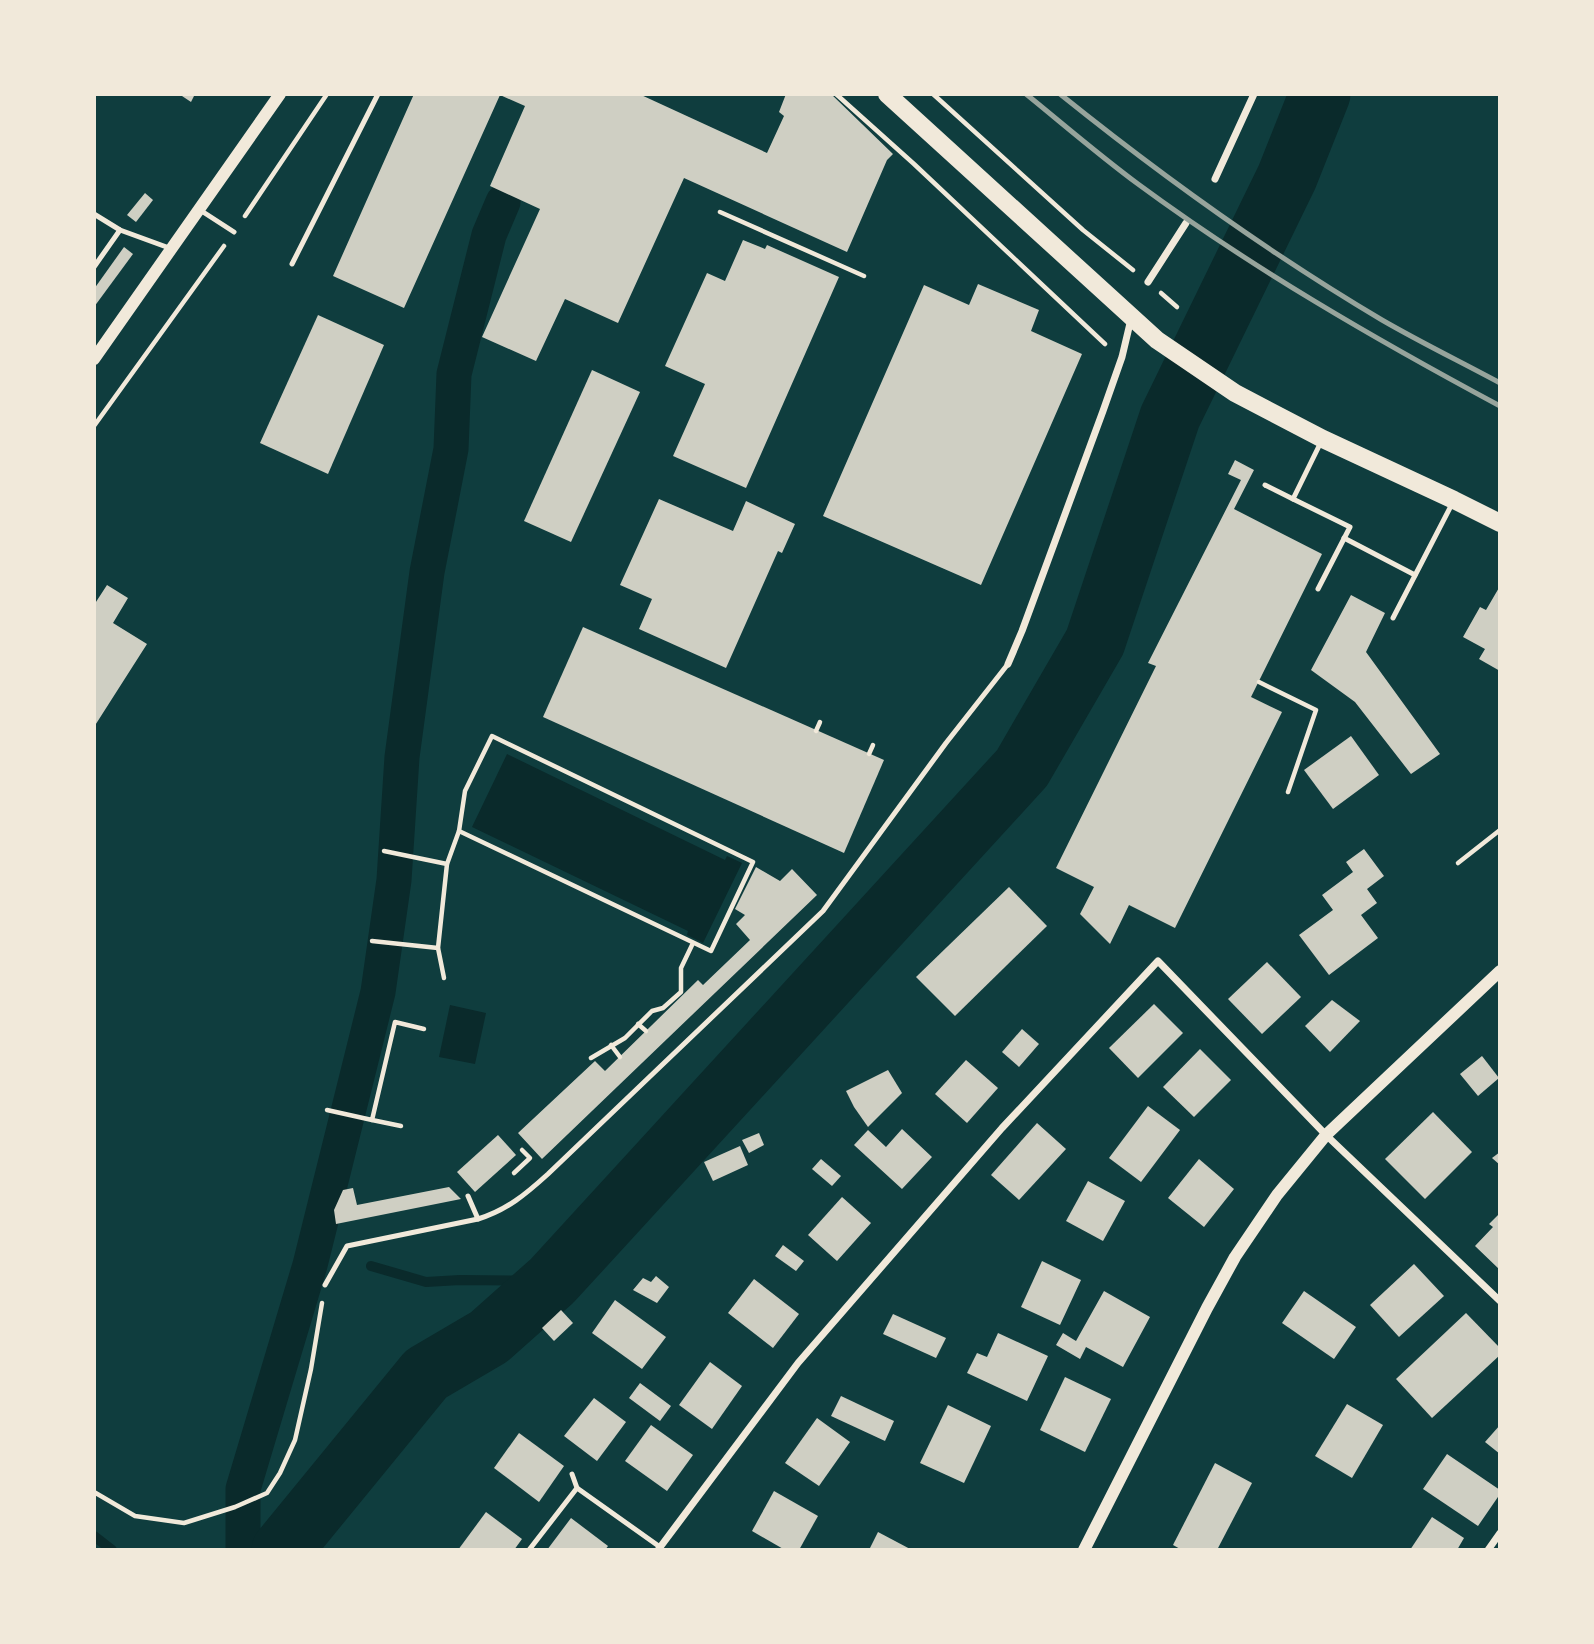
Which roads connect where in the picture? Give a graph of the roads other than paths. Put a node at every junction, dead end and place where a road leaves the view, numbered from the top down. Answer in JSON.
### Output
{"nodes":[{"id":1,"x":280,"y":94,"type":"edge"},
{"id":2,"x":378,"y":94,"type":"edge"},
{"id":3,"x":887,"y":94,"type":"edge"},
{"id":4,"x":1254,"y":94,"type":"edge"},
{"id":5,"x":1214,"y":179,"type":"dead end"},
{"id":6,"x":200,"y":210,"type":"junction"},
{"id":7,"x":94,"y":214,"type":"edge"},
{"id":8,"x":1186,"y":223,"type":"dead end"},
{"id":9,"x":120,"y":230,"type":"junction"},
{"id":10,"x":234,"y":232,"type":"road end"},
{"id":11,"x":172,"y":249,"type":"junction"},
{"id":12,"x":292,"y":264,"type":"dead end"},
{"id":13,"x":94,"y":267,"type":"edge"},
{"id":14,"x":1148,"y":282,"type":"road end"},
{"id":15,"x":1131,"y":318,"type":"junction"},
{"id":16,"x":94,"y":359,"type":"edge"},
{"id":17,"x":1323,"y":439,"type":"junction"},
{"id":18,"x":1265,"y":485,"type":"dead end"},
{"id":19,"x":1293,"y":499,"type":"junction"},
{"id":20,"x":1454,"y":500,"type":"junction"},
{"id":21,"x":1500,"y":523,"type":"edge"},
{"id":22,"x":1344,"y":538,"type":"junction"},
{"id":23,"x":1415,"y":575,"type":"junction"},
{"id":24,"x":1318,"y":589,"type":"dead end"},
{"id":25,"x":1393,"y":618,"type":"dead end"},
{"id":26,"x":1008,"y":664,"type":"joint"},
{"id":27,"x":1500,"y":971,"type":"edge"},
{"id":28,"x":1326,"y":1135,"type":"junction"},
{"id":29,"x":468,"y":1196,"type":"dead end"},
{"id":30,"x":478,"y":1219,"type":"junction"},
{"id":31,"x":326,"y":1285,"type":"road end"},
{"id":32,"x":1500,"y":1301,"type":"edge"},
{"id":33,"x":572,"y":1474,"type":"dead end"},
{"id":34,"x":577,"y":1488,"type":"junction"},
{"id":35,"x":1500,"y":1533,"type":"edge"},
{"id":36,"x":659,"y":1548,"type":"edge"},
{"id":37,"x":528,"y":1549,"type":"edge"},
{"id":38,"x":1084,"y":1549,"type":"edge"},
{"id":39,"x":1488,"y":1549,"type":"edge"}],
"edges":[{"from":1,"to":6,"type":"street"},
{"from":2,"to":12,"type":"lane"},
{"from":3,"to":15,"type":"main road"},
{"from":4,"to":5,"type":"street"},
{"from":6,"to":10,"type":"lane"},
{"from":6,"to":11,"type":"street"},
{"from":7,"to":9,"type":"lane"},
{"from":8,"to":14,"type":"street"},
{"from":9,"to":11,"type":"lane"},
{"from":9,"to":13,"type":"lane"},
{"from":11,"to":16,"type":"street"},
{"from":15,"to":17,"type":"main road"},
{"from":15,"to":26,"type":"street"},
{"from":17,"to":19,"type":"lane"},
{"from":17,"to":20,"type":"main road"},
{"from":18,"to":19,"type":"lane"},
{"from":19,"to":22,"type":"lane"},
{"from":20,"to":21,"type":"main road"},
{"from":20,"to":23,"type":"lane"},
{"from":22,"to":23,"type":"lane"},
{"from":22,"to":24,"type":"lane"},
{"from":23,"to":25,"type":"lane"},
{"from":26,"to":30,"type":"lane"},
{"from":27,"to":28,"type":"street"},
{"from":28,"to":32,"type":"street"},
{"from":28,"to":36,"type":"street"},
{"from":28,"to":38,"type":"street"},
{"from":29,"to":30,"type":"lane"},
{"from":30,"to":31,"type":"lane"},
{"from":33,"to":34,"type":"lane"},
{"from":34,"to":36,"type":"lane"},
{"from":34,"to":37,"type":"lane"},
{"from":35,"to":39,"type":"street"}]}
